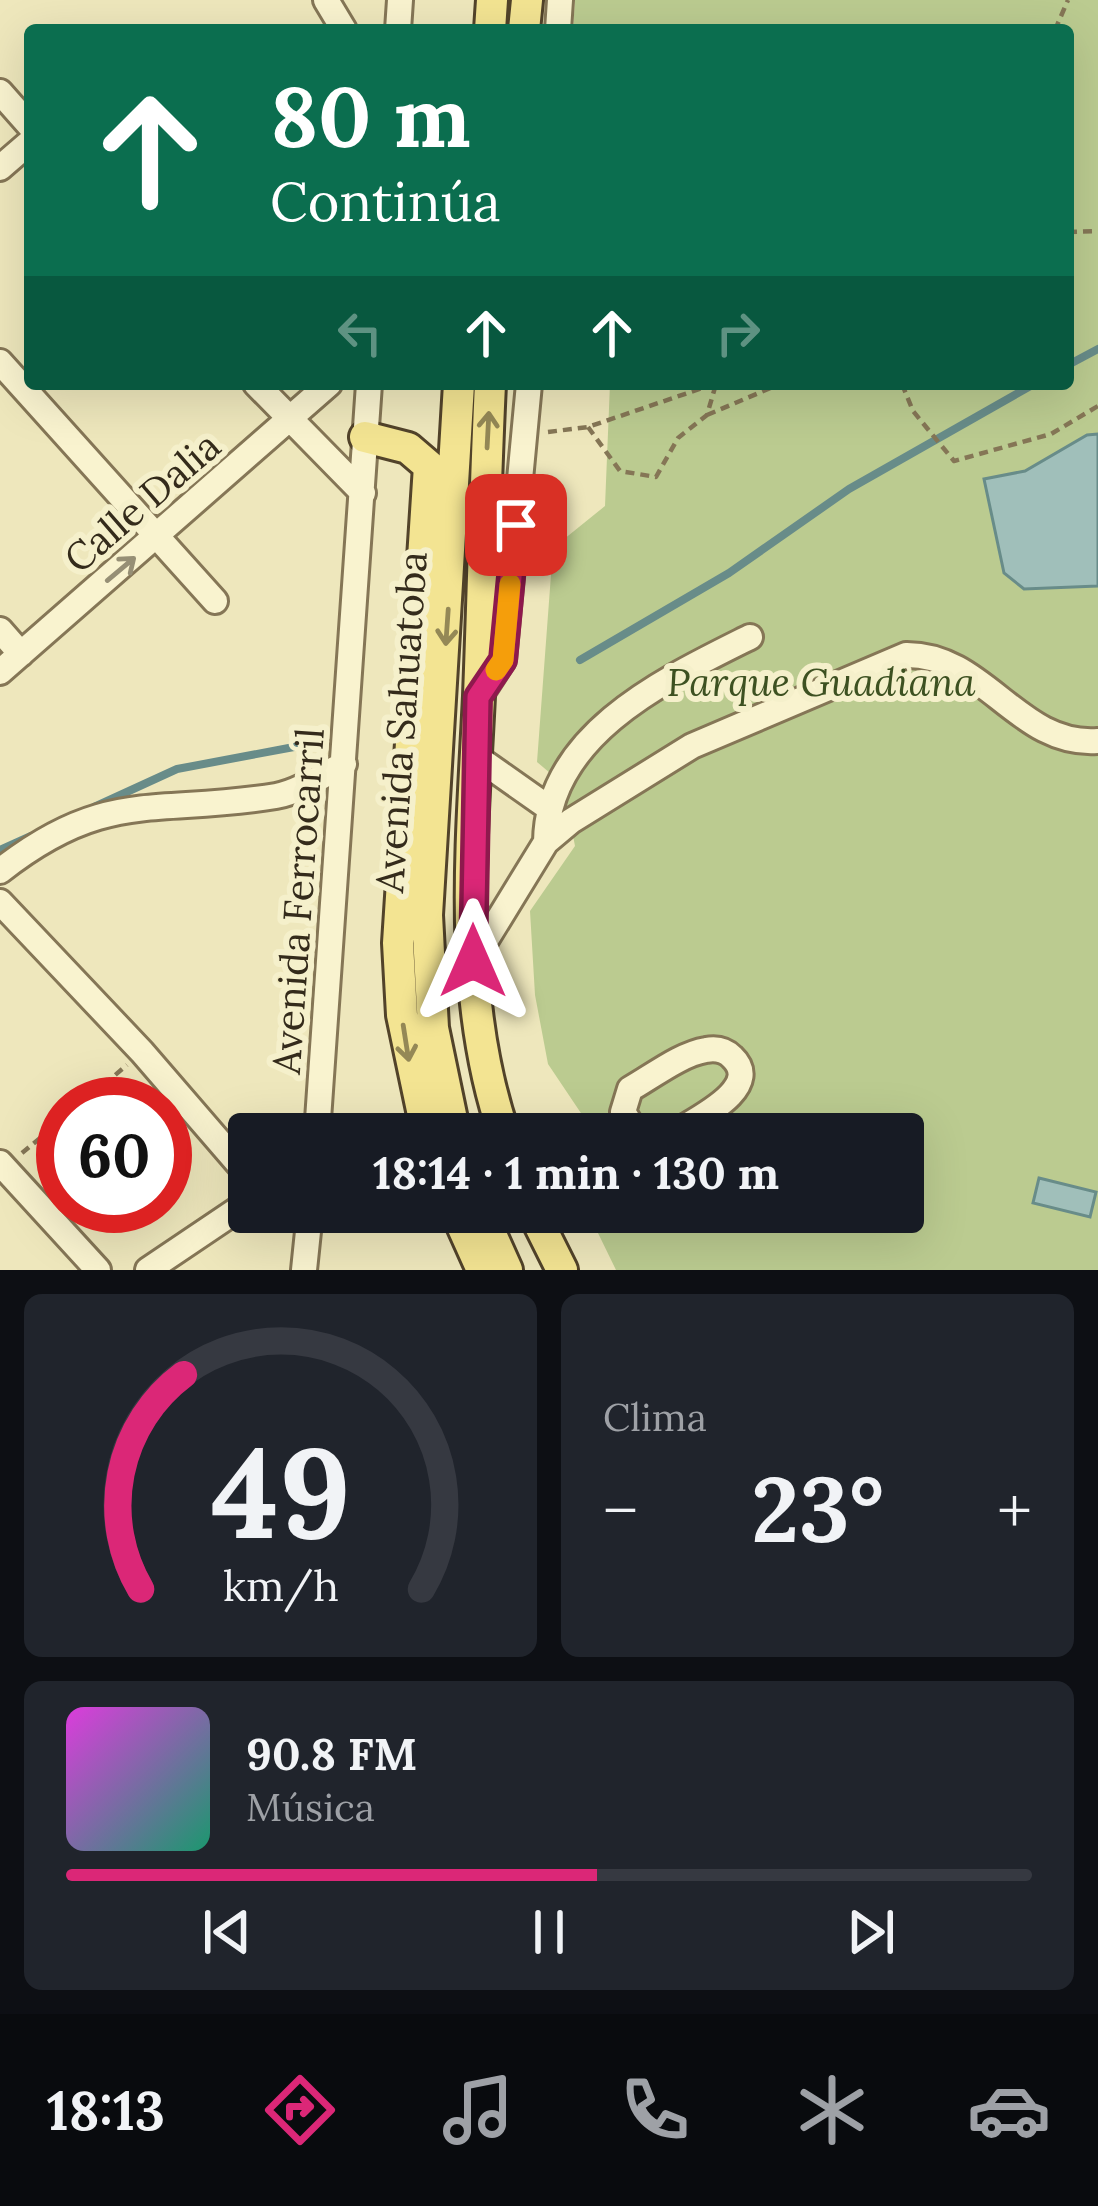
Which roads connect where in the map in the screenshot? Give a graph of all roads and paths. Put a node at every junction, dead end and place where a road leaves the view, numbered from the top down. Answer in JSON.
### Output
{"nodes":[{"id":1,"x":0,"y":92,"type":"edge"},
{"id":2,"x":24,"y":119,"type":"edge"},
{"id":3,"x":24,"y":147,"type":"edge"},
{"id":4,"x":0,"y":168,"type":"edge"},
{"id":5,"x":0,"y":362,"type":"edge"},
{"id":6,"x":24,"y":388,"type":"edge"},
{"id":7,"x":25,"y":390,"type":"edge"},
{"id":8,"x":261,"y":390,"type":"edge"},
{"id":9,"x":321,"y":390,"type":"edge"},
{"id":10,"x":369,"y":390,"type":"edge"},
{"id":11,"x":458,"y":390,"type":"edge"},
{"id":12,"x":490,"y":390,"type":"edge"},
{"id":13,"x":529,"y":390,"type":"edge"},
{"id":14,"x":697,"y":390,"type":"edge"},
{"id":15,"x":714,"y":390,"type":"edge"},
{"id":16,"x":766,"y":390,"type":"edge"},
{"id":17,"x":904,"y":390,"type":"edge"},
{"id":18,"x":1098,"y":406,"type":"edge"},
{"id":19,"x":707,"y":416,"type":"junction"},
{"id":20,"x":288,"y":420,"type":"junction"},
{"id":21,"x":588,"y":427,"type":"junction"},
{"id":22,"x":525,"y":435,"type":"junction"},
{"id":23,"x":365,"y":437,"type":"junction"},
{"id":24,"x":363,"y":493,"type":"junction"},
{"id":25,"x":159,"y":537,"type":"junction"},
{"id":26,"x":215,"y":601,"type":"dead end"},
{"id":27,"x":0,"y":630,"type":"edge"},
{"id":28,"x":750,"y":637,"type":"dead end"},
{"id":29,"x":21,"y":654,"type":"junction"},
{"id":30,"x":0,"y":672,"type":"edge"},
{"id":31,"x":351,"y":674,"type":"joint"},
{"id":32,"x":478,"y":697,"type":"junction"},
{"id":33,"x":1098,"y":741,"type":"edge"},
{"id":34,"x":475,"y":757,"type":"junction"},
{"id":35,"x":344,"y":764,"type":"junction"},
{"id":36,"x":546,"y":806,"type":"junction"},
{"id":37,"x":546,"y":842,"type":"junction"},
{"id":38,"x":0,"y":871,"type":"edge"},
{"id":39,"x":0,"y":902,"type":"edge"},
{"id":40,"x":473,"y":961,"type":"junction"},
{"id":41,"x":142,"y":1052,"type":"junction"},
{"id":42,"x":113,"y":1077,"type":"edge"},
{"id":43,"x":319,"y":1113,"type":"edge"},
{"id":44,"x":423,"y":1113,"type":"edge"},
{"id":45,"x":451,"y":1113,"type":"edge"},
{"id":46,"x":499,"y":1113,"type":"edge"},
{"id":47,"x":624,"y":1113,"type":"edge"},
{"id":48,"x":704,"y":1113,"type":"edge"},
{"id":49,"x":36,"y":1140,"type":"edge"},
{"id":50,"x":228,"y":1152,"type":"edge"},
{"id":51,"x":1,"y":1167,"type":"edge"},
{"id":52,"x":228,"y":1216,"type":"edge"},
{"id":53,"x":308,"y":1233,"type":"edge"},
{"id":54,"x":465,"y":1233,"type":"edge"},
{"id":55,"x":490,"y":1233,"type":"edge"},
{"id":56,"x":544,"y":1233,"type":"edge"},
{"id":57,"x":98,"y":1270,"type":"edge"},
{"id":58,"x":148,"y":1270,"type":"edge"},
{"id":59,"x":304,"y":1270,"type":"edge"},
{"id":60,"x":482,"y":1270,"type":"edge"},
{"id":61,"x":507,"y":1270,"type":"edge"},
{"id":62,"x":562,"y":1270,"type":"edge"}],
"edges":[{"from":1,"to":2,"type":"street"},
{"from":3,"to":4,"type":"street"},
{"from":5,"to":6,"type":"street"},
{"from":7,"to":25,"type":"street"},
{"from":8,"to":20,"type":"street"},
{"from":9,"to":20,"type":"street","name":"Calle Dalia"},
{"from":10,"to":23,"type":"street","name":"Avenida Sahuatoba"},
{"from":11,"to":45,"type":"main road","name":"Avenida Sahuatoba","one_way":true},
{"from":32,"to":12,"type":"main road","name":"Avenida Sahuatoba","one_way":true},
{"from":13,"to":22,"type":"street"},
{"from":14,"to":21,"type":"path"},
{"from":15,"to":19,"type":"path"},
{"from":16,"to":19,"type":"path"},
{"from":17,"to":18,"type":"path"},
{"from":19,"to":21,"type":"path"},
{"from":20,"to":24,"type":"street"},
{"from":20,"to":25,"type":"street","name":"Calle Dalia"},
{"from":21,"to":22,"type":"path"},
{"from":22,"to":32,"type":"street"},
{"from":23,"to":24,"type":"street","name":"Avenida Sahuatoba"},
{"from":23,"to":44,"type":"main road","one_way":true},
{"from":24,"to":31,"type":"street","name":"Avenida Sahuatoba"},
{"from":25,"to":26,"type":"street"},
{"from":29,"to":25,"type":"street","name":"Calle Dalia","one_way":true},
{"from":27,"to":29,"type":"street"},
{"from":28,"to":36,"type":"street"},
{"from":29,"to":30,"type":"street","name":"Calle Dalia"},
{"from":31,"to":35,"type":"street","name":"Avenida Ferrocarril"},
{"from":32,"to":34,"type":"main road","name":"Avenida Sahuatoba"},
{"from":33,"to":37,"type":"street"},
{"from":34,"to":36,"type":"street"},
{"from":34,"to":40,"type":"main road","name":"Avenida Sahuatoba"},
{"from":35,"to":38,"type":"street"},
{"from":35,"to":43,"type":"street","name":"Avenida Ferrocarril"},
{"from":36,"to":37,"type":"street"},
{"from":37,"to":40,"type":"street"},
{"from":39,"to":41,"type":"street"},
{"from":40,"to":46,"type":"main road","name":"Avenida Sahuatoba"},
{"from":41,"to":42,"type":"path"},
{"from":41,"to":50,"type":"street"},
{"from":47,"to":48,"type":"street"},
{"from":49,"to":51,"type":"path"},
{"from":51,"to":57,"type":"street"},
{"from":52,"to":58,"type":"street"},
{"from":53,"to":59,"type":"street"},
{"from":54,"to":60,"type":"main road"},
{"from":55,"to":61,"type":"main road"},
{"from":56,"to":62,"type":"main road"}]}
